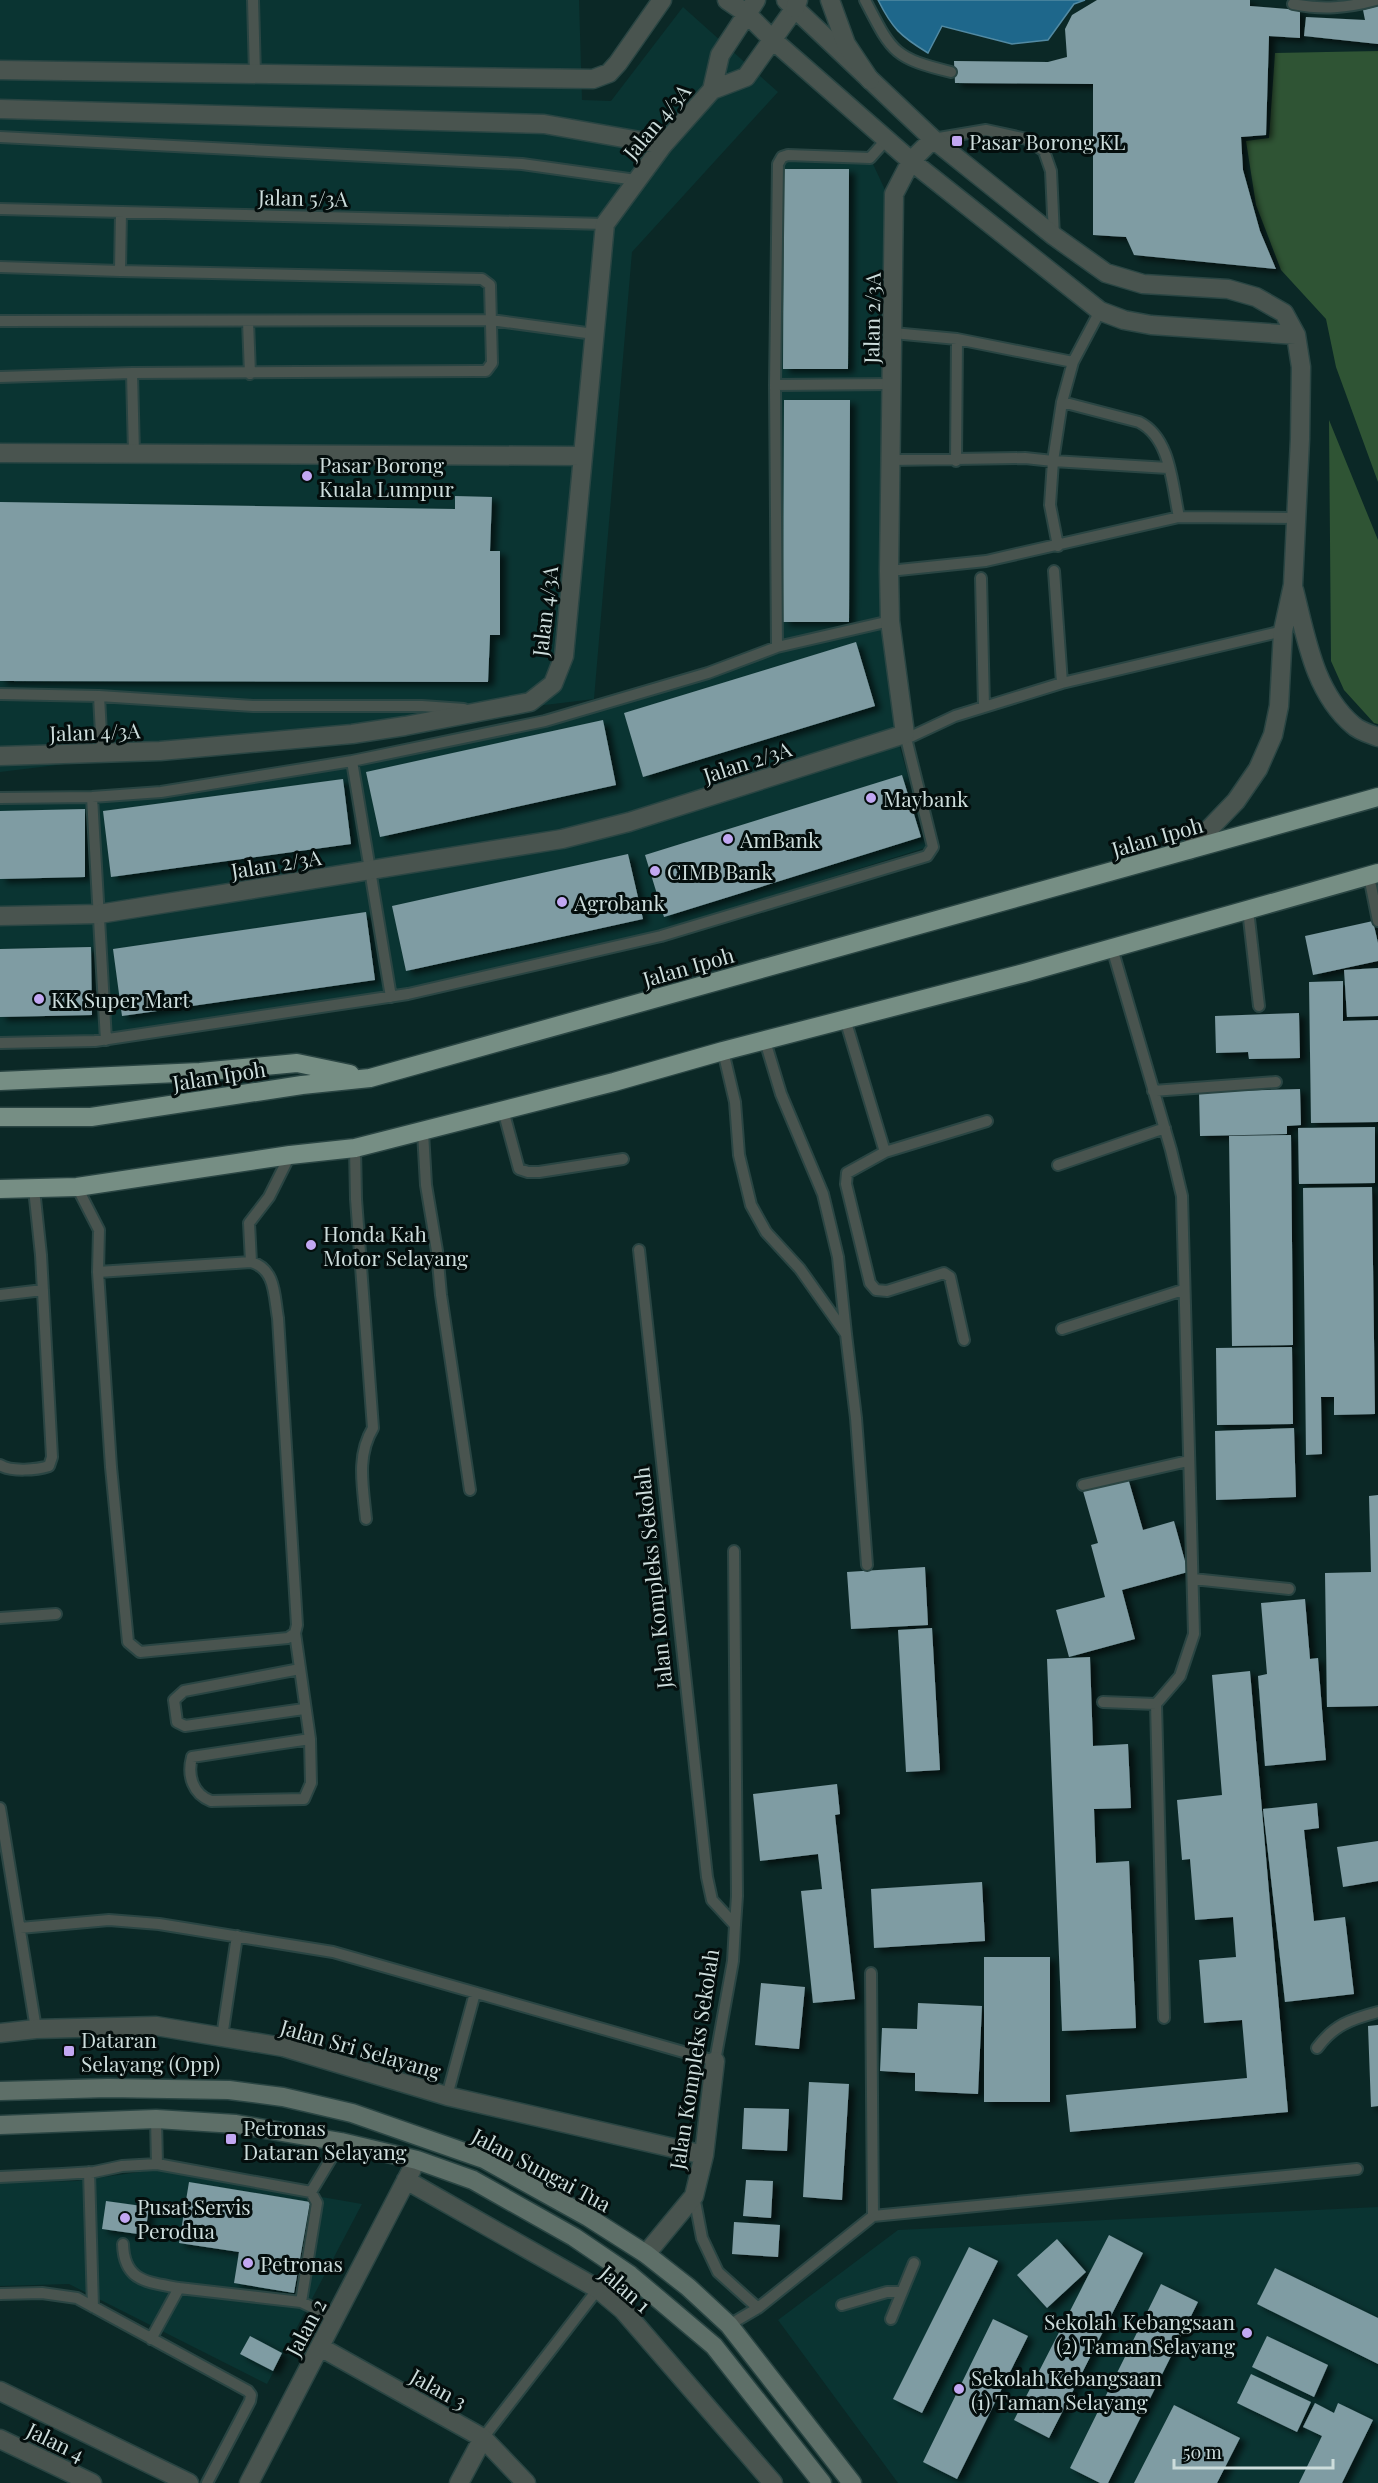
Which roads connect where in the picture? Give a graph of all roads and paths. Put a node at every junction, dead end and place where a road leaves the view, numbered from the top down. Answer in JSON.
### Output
{"nodes":[{"id":1,"x":253,"y":0,"type":"edge"},
{"id":2,"x":662,"y":0,"type":"edge"},
{"id":3,"x":727,"y":0,"type":"edge"},
{"id":4,"x":830,"y":0,"type":"edge"},
{"id":5,"x":865,"y":0,"type":"edge"},
{"id":6,"x":1376,"y":0,"type":"edge"},
{"id":7,"x":793,"y":3,"type":"edge"},
{"id":8,"x":1293,"y":3,"type":"dead end"},
{"id":9,"x":751,"y":7,"type":"edge"},
{"id":10,"x":774,"y":41,"type":"junction"},
{"id":11,"x":0,"y":70,"type":"edge"},
{"id":12,"x":951,"y":72,"type":"dead end"},
{"id":13,"x":255,"y":75,"type":"junction"},
{"id":14,"x":870,"y":80,"type":"junction"},
{"id":15,"x":712,"y":90,"type":"junction"},
{"id":16,"x":0,"y":109,"type":"edge"},
{"id":17,"x":0,"y":137,"type":"edge"},
{"id":18,"x":933,"y":139,"type":"junction"},
{"id":19,"x":886,"y":140,"type":"junction"},
{"id":20,"x":663,"y":145,"type":"junction"},
{"id":21,"x":911,"y":161,"type":"junction"},
{"id":22,"x":636,"y":180,"type":"junction"},
{"id":23,"x":0,"y":209,"type":"edge"},
{"id":24,"x":121,"y":212,"type":"junction"},
{"id":25,"x":604,"y":224,"type":"junction"},
{"id":26,"x":1054,"y":236,"type":"junction"},
{"id":27,"x":0,"y":267,"type":"edge"},
{"id":28,"x":120,"y":271,"type":"junction"},
{"id":29,"x":1100,"y":311,"type":"junction"},
{"id":30,"x":0,"y":321,"type":"edge"},
{"id":31,"x":248,"y":321,"type":"junction"},
{"id":32,"x":491,"y":321,"type":"junction"},
{"id":33,"x":894,"y":333,"type":"junction"},
{"id":34,"x":594,"y":334,"type":"junction"},
{"id":35,"x":1296,"y":335,"type":"junction"},
{"id":36,"x":957,"y":339,"type":"junction"},
{"id":37,"x":1073,"y":362,"type":"junction"},
{"id":38,"x":132,"y":373,"type":"junction"},
{"id":39,"x":249,"y":374,"type":"junction"},
{"id":40,"x":0,"y":377,"type":"edge"},
{"id":41,"x":893,"y":384,"type":"junction"},
{"id":42,"x":775,"y":385,"type":"junction"},
{"id":43,"x":1062,"y":402,"type":"junction"},
{"id":44,"x":0,"y":453,"type":"edge"},
{"id":45,"x":134,"y":454,"type":"junction"},
{"id":46,"x":582,"y":456,"type":"junction"},
{"id":47,"x":891,"y":460,"type":"junction"},
{"id":48,"x":957,"y":461,"type":"junction"},
{"id":49,"x":1053,"y":461,"type":"junction"},
{"id":50,"x":1168,"y":468,"type":"junction"},
{"id":51,"x":1179,"y":517,"type":"junction"},
{"id":52,"x":1296,"y":518,"type":"junction"},
{"id":53,"x":1058,"y":546,"type":"junction"},
{"id":54,"x":889,"y":571,"type":"junction"},
{"id":55,"x":1054,"y":571,"type":"dead end"},
{"id":56,"x":981,"y":578,"type":"dead end"},
{"id":57,"x":1293,"y":585,"type":"junction"},
{"id":58,"x":890,"y":621,"type":"junction"},
{"id":59,"x":1282,"y":631,"type":"junction"},
{"id":60,"x":777,"y":647,"type":"junction"},
{"id":61,"x":1062,"y":683,"type":"junction"},
{"id":62,"x":0,"y":694,"type":"edge"},
{"id":63,"x":99,"y":696,"type":"junction"},
{"id":64,"x":984,"y":707,"type":"junction"},
{"id":65,"x":485,"y":711,"type":"junction"},
{"id":66,"x":906,"y":737,"type":"junction"},
{"id":67,"x":1378,"y":737,"type":"edge"},
{"id":68,"x":102,"y":753,"type":"junction"},
{"id":69,"x":0,"y":756,"type":"edge"},
{"id":70,"x":352,"y":761,"type":"junction"},
{"id":71,"x":92,"y":797,"type":"junction"},
{"id":72,"x":1378,"y":797,"type":"edge"},
{"id":73,"x":0,"y":798,"type":"edge"},
{"id":74,"x":1189,"y":850,"type":"junction"},
{"id":75,"x":372,"y":870,"type":"junction"},
{"id":76,"x":1373,"y":875,"type":"edge"},
{"id":77,"x":1248,"y":910,"type":"junction"},
{"id":78,"x":99,"y":914,"type":"junction"},
{"id":79,"x":0,"y":916,"type":"edge"},
{"id":80,"x":1378,"y":921,"type":"edge"},
{"id":81,"x":1112,"y":948,"type":"junction"},
{"id":82,"x":391,"y":997,"type":"junction"},
{"id":83,"x":1259,"y":1006,"type":"dead end"},
{"id":84,"x":845,"y":1019,"type":"junction"},
{"id":85,"x":106,"y":1040,"type":"junction"},
{"id":86,"x":765,"y":1041,"type":"junction"},
{"id":87,"x":0,"y":1043,"type":"edge"},
{"id":88,"x":723,"y":1051,"type":"junction"},
{"id":89,"x":370,"y":1078,"type":"junction"},
{"id":90,"x":0,"y":1081,"type":"edge"},
{"id":91,"x":1276,"y":1082,"type":"dead end"},
{"id":92,"x":1153,"y":1090,"type":"junction"},
{"id":93,"x":503,"y":1110,"type":"junction"},
{"id":94,"x":0,"y":1117,"type":"edge"},
{"id":95,"x":987,"y":1121,"type":"dead end"},
{"id":96,"x":1165,"y":1128,"type":"junction"},
{"id":97,"x":423,"y":1131,"type":"junction"},
{"id":98,"x":355,"y":1148,"type":"junction"},
{"id":99,"x":885,"y":1152,"type":"junction"},
{"id":100,"x":290,"y":1155,"type":"junction"},
{"id":101,"x":622,"y":1159,"type":"dead end"},
{"id":102,"x":1058,"y":1165,"type":"dead end"},
{"id":103,"x":76,"y":1187,"type":"junction"},
{"id":104,"x":0,"y":1189,"type":"edge"},
{"id":105,"x":34,"y":1189,"type":"junction"},
{"id":106,"x":639,"y":1250,"type":"dead end"},
{"id":107,"x":251,"y":1262,"type":"junction"},
{"id":108,"x":98,"y":1272,"type":"junction"},
{"id":109,"x":43,"y":1290,"type":"junction"},
{"id":110,"x":1183,"y":1290,"type":"junction"},
{"id":111,"x":0,"y":1295,"type":"edge"},
{"id":112,"x":1062,"y":1329,"type":"dead end"},
{"id":113,"x":846,"y":1335,"type":"junction"},
{"id":114,"x":964,"y":1340,"type":"dead end"},
{"id":115,"x":1188,"y":1461,"type":"junction"},
{"id":116,"x":0,"y":1465,"type":"edge"},
{"id":117,"x":1083,"y":1485,"type":"dead end"},
{"id":118,"x":470,"y":1490,"type":"dead end"},
{"id":119,"x":366,"y":1519,"type":"dead end"},
{"id":120,"x":734,"y":1551,"type":"dead end"},
{"id":121,"x":867,"y":1565,"type":"dead end"},
{"id":122,"x":1193,"y":1579,"type":"junction"},
{"id":123,"x":1290,"y":1589,"type":"dead end"},
{"id":124,"x":56,"y":1614,"type":"dead end"},
{"id":125,"x":0,"y":1618,"type":"edge"},
{"id":126,"x":295,"y":1633,"type":"junction"},
{"id":127,"x":300,"y":1669,"type":"junction"},
{"id":128,"x":1103,"y":1702,"type":"dead end"},
{"id":129,"x":1156,"y":1704,"type":"junction"},
{"id":130,"x":304,"y":1709,"type":"junction"},
{"id":131,"x":310,"y":1739,"type":"junction"},
{"id":132,"x":0,"y":1808,"type":"edge"},
{"id":133,"x":735,"y":1925,"type":"junction"},
{"id":134,"x":20,"y":1928,"type":"junction"},
{"id":135,"x":237,"y":1936,"type":"junction"},
{"id":136,"x":872,"y":1973,"type":"dead end"},
{"id":137,"x":475,"y":1993,"type":"junction"},
{"id":138,"x":1378,"y":2012,"type":"edge"},
{"id":139,"x":1164,"y":2018,"type":"dead end"},
{"id":140,"x":36,"y":2029,"type":"junction"},
{"id":141,"x":0,"y":2033,"type":"edge"},
{"id":142,"x":222,"y":2037,"type":"junction"},
{"id":143,"x":1317,"y":2048,"type":"dead end"},
{"id":144,"x":715,"y":2061,"type":"junction"},
{"id":145,"x":0,"y":2091,"type":"edge"},
{"id":146,"x":447,"y":2096,"type":"junction"},
{"id":147,"x":156,"y":2119,"type":"junction"},
{"id":148,"x":0,"y":2125,"type":"edge"},
{"id":149,"x":341,"y":2142,"type":"junction"},
{"id":150,"x":704,"y":2155,"type":"junction"},
{"id":151,"x":417,"y":2160,"type":"junction"},
{"id":152,"x":157,"y":2164,"type":"junction"},
{"id":153,"x":1357,"y":2169,"type":"dead end"},
{"id":154,"x":89,"y":2172,"type":"junction"},
{"id":155,"x":0,"y":2177,"type":"edge"},
{"id":156,"x":406,"y":2180,"type":"junction"},
{"id":157,"x":310,"y":2192,"type":"junction"},
{"id":158,"x":694,"y":2196,"type":"junction"},
{"id":159,"x":873,"y":2216,"type":"junction"},
{"id":160,"x":123,"y":2244,"type":"dead end"},
{"id":161,"x":646,"y":2254,"type":"junction"},
{"id":162,"x":914,"y":2263,"type":"dead end"},
{"id":163,"x":179,"y":2289,"type":"junction"},
{"id":164,"x":598,"y":2289,"type":"junction"},
{"id":165,"x":902,"y":2292,"type":"junction"},
{"id":166,"x":0,"y":2294,"type":"edge"},
{"id":167,"x":301,"y":2302,"type":"junction"},
{"id":168,"x":842,"y":2305,"type":"dead end"},
{"id":169,"x":93,"y":2307,"type":"junction"},
{"id":170,"x":758,"y":2308,"type":"junction"},
{"id":171,"x":335,"y":2319,"type":"junction"},
{"id":172,"x":891,"y":2319,"type":"dead end"},
{"id":173,"x":729,"y":2325,"type":"junction"},
{"id":174,"x":152,"y":2339,"type":"junction"},
{"id":175,"x":320,"y":2347,"type":"junction"},
{"id":176,"x":0,"y":2391,"type":"edge"},
{"id":177,"x":483,"y":2438,"type":"junction"},
{"id":178,"x":0,"y":2439,"type":"edge"},
{"id":179,"x":56,"y":2475,"type":"edge"},
{"id":180,"x":92,"y":2483,"type":"edge"},
{"id":181,"x":189,"y":2483,"type":"edge"},
{"id":182,"x":207,"y":2483,"type":"edge"},
{"id":183,"x":249,"y":2483,"type":"edge"},
{"id":184,"x":459,"y":2483,"type":"edge"},
{"id":185,"x":526,"y":2483,"type":"edge"},
{"id":186,"x":773,"y":2483,"type":"edge"},
{"id":187,"x":822,"y":2483,"type":"edge"},
{"id":188,"x":852,"y":2483,"type":"edge"}],
"edges":[{"from":1,"to":13,"type":"lane"},
{"from":2,"to":13,"type":"street"},
{"from":3,"to":9,"type":"street"},
{"from":4,"to":14,"type":"street"},
{"from":5,"to":12,"type":"lane"},
{"from":6,"to":8,"type":"lane"},
{"from":7,"to":10,"type":"street","name":"Jalan 4/3A"},
{"from":7,"to":14,"type":"street"},
{"from":9,"to":10,"type":"street"},
{"from":9,"to":15,"type":"street","name":"Jalan 4/3A"},
{"from":10,"to":15,"type":"street","name":"Jalan 4/3A"},
{"from":10,"to":19,"type":"street"},
{"from":11,"to":13,"type":"street"},
{"from":14,"to":18,"type":"street"},
{"from":15,"to":20,"type":"street","name":"Jalan 4/3A"},
{"from":16,"to":20,"type":"street"},
{"from":17,"to":22,"type":"lane"},
{"from":18,"to":21,"type":"street","name":"Jalan 2/3A"},
{"from":18,"to":26,"type":"street"},
{"from":18,"to":26,"type":"lane"},
{"from":19,"to":21,"type":"street"},
{"from":19,"to":42,"type":"lane"},
{"from":20,"to":22,"type":"street","name":"Jalan 4/3A"},
{"from":21,"to":29,"type":"street"},
{"from":21,"to":33,"type":"street","name":"Jalan 2/3A"},
{"from":22,"to":25,"type":"street","name":"Jalan 4/3A"},
{"from":23,"to":24,"type":"lane","name":"Jalan 5/3A"},
{"from":24,"to":25,"type":"lane","name":"Jalan 5/3A"},
{"from":24,"to":28,"type":"lane"},
{"from":25,"to":34,"type":"street","name":"Jalan 4/3A"},
{"from":26,"to":35,"type":"street"},
{"from":27,"to":28,"type":"lane"},
{"from":28,"to":32,"type":"lane"},
{"from":29,"to":35,"type":"street"},
{"from":29,"to":37,"type":"lane"},
{"from":30,"to":31,"type":"lane"},
{"from":31,"to":32,"type":"lane"},
{"from":31,"to":39,"type":"lane"},
{"from":32,"to":34,"type":"lane"},
{"from":32,"to":39,"type":"lane"},
{"from":33,"to":36,"type":"lane"},
{"from":33,"to":41,"type":"street","name":"Jalan 2/3A"},
{"from":34,"to":46,"type":"street","name":"Jalan 4/3A"},
{"from":35,"to":52,"type":"street"},
{"from":36,"to":37,"type":"lane"},
{"from":36,"to":48,"type":"lane"},
{"from":37,"to":43,"type":"lane"},
{"from":38,"to":39,"type":"lane"},
{"from":38,"to":40,"type":"lane"},
{"from":38,"to":45,"type":"lane"},
{"from":41,"to":42,"type":"lane"},
{"from":41,"to":47,"type":"street","name":"Jalan 2/3A"},
{"from":42,"to":60,"type":"lane"},
{"from":43,"to":49,"type":"lane"},
{"from":43,"to":50,"type":"lane"},
{"from":44,"to":45,"type":"street"},
{"from":45,"to":46,"type":"street"},
{"from":46,"to":65,"type":"street","name":"Jalan 4/3A"},
{"from":47,"to":48,"type":"lane"},
{"from":47,"to":54,"type":"street","name":"Jalan 2/3A"},
{"from":48,"to":49,"type":"lane"},
{"from":49,"to":50,"type":"lane"},
{"from":49,"to":53,"type":"lane"},
{"from":50,"to":51,"type":"lane"},
{"from":51,"to":52,"type":"lane"},
{"from":51,"to":53,"type":"lane"},
{"from":52,"to":57,"type":"street"},
{"from":53,"to":54,"type":"lane"},
{"from":54,"to":58,"type":"street","name":"Jalan 2/3A"},
{"from":55,"to":61,"type":"lane"},
{"from":56,"to":64,"type":"lane"},
{"from":57,"to":59,"type":"street"},
{"from":57,"to":67,"type":"street"},
{"from":58,"to":60,"type":"lane"},
{"from":58,"to":66,"type":"street","name":"Jalan 2/3A"},
{"from":59,"to":61,"type":"lane"},
{"from":59,"to":74,"type":"street"},
{"from":60,"to":70,"type":"lane"},
{"from":61,"to":64,"type":"lane"},
{"from":62,"to":63,"type":"lane"},
{"from":63,"to":65,"type":"lane"},
{"from":63,"to":68,"type":"lane"},
{"from":64,"to":66,"type":"lane"},
{"from":65,"to":68,"type":"street","name":"Jalan 4/3A"},
{"from":66,"to":75,"type":"street","name":"Jalan 2/3A"},
{"from":66,"to":82,"type":"lane"},
{"from":68,"to":69,"type":"street","name":"Jalan 4/3A"},
{"from":70,"to":71,"type":"lane"},
{"from":70,"to":75,"type":"lane"},
{"from":71,"to":73,"type":"lane"},
{"from":71,"to":78,"type":"lane"},
{"from":72,"to":74,"type":"highway","name":"Jalan Ipoh"},
{"from":74,"to":89,"type":"highway","name":"Jalan Ipoh"},
{"from":75,"to":78,"type":"street","name":"Jalan 2/3A"},
{"from":75,"to":82,"type":"lane"},
{"from":76,"to":77,"type":"highway"},
{"from":76,"to":80,"type":"lane"},
{"from":77,"to":81,"type":"highway"},
{"from":77,"to":83,"type":"lane"},
{"from":78,"to":79,"type":"street","name":"Jalan 2/3A"},
{"from":78,"to":85,"type":"lane"},
{"from":81,"to":84,"type":"highway"},
{"from":81,"to":92,"type":"lane"},
{"from":82,"to":85,"type":"lane"},
{"from":84,"to":86,"type":"highway"},
{"from":84,"to":99,"type":"lane"},
{"from":85,"to":87,"type":"lane"},
{"from":86,"to":88,"type":"highway"},
{"from":86,"to":113,"type":"lane"},
{"from":88,"to":93,"type":"highway"},
{"from":88,"to":113,"type":"lane"},
{"from":89,"to":90,"type":"highway"},
{"from":89,"to":94,"type":"highway","name":"Jalan Ipoh"},
{"from":91,"to":92,"type":"lane"},
{"from":92,"to":96,"type":"lane"},
{"from":93,"to":97,"type":"highway"},
{"from":93,"to":101,"type":"lane"},
{"from":95,"to":99,"type":"lane"},
{"from":96,"to":102,"type":"lane"},
{"from":96,"to":110,"type":"lane"},
{"from":97,"to":98,"type":"highway"},
{"from":97,"to":118,"type":"lane"},
{"from":98,"to":100,"type":"highway"},
{"from":98,"to":119,"type":"lane"},
{"from":99,"to":114,"type":"lane"},
{"from":100,"to":103,"type":"highway"},
{"from":100,"to":107,"type":"lane"},
{"from":103,"to":105,"type":"highway"},
{"from":103,"to":108,"type":"lane"},
{"from":104,"to":105,"type":"highway"},
{"from":105,"to":109,"type":"lane"},
{"from":106,"to":133,"type":"lane","name":"Jalan Kompleks Sekolah"},
{"from":107,"to":108,"type":"lane"},
{"from":107,"to":126,"type":"lane"},
{"from":108,"to":126,"type":"lane"},
{"from":109,"to":111,"type":"lane"},
{"from":109,"to":116,"type":"lane"},
{"from":110,"to":112,"type":"lane"},
{"from":110,"to":115,"type":"lane"},
{"from":113,"to":121,"type":"lane"},
{"from":115,"to":117,"type":"lane"},
{"from":115,"to":122,"type":"lane"},
{"from":120,"to":133,"type":"lane","name":"Jalan Kompleks Sekolah"},
{"from":122,"to":123,"type":"lane"},
{"from":122,"to":129,"type":"lane"},
{"from":124,"to":125,"type":"lane"},
{"from":126,"to":127,"type":"lane"},
{"from":127,"to":130,"type":"lane"},
{"from":127,"to":130,"type":"lane"},
{"from":128,"to":129,"type":"lane"},
{"from":129,"to":139,"type":"lane"},
{"from":130,"to":131,"type":"lane"},
{"from":131,"to":131,"type":"lane"},
{"from":132,"to":134,"type":"lane"},
{"from":133,"to":144,"type":"lane","name":"Jalan Kompleks Sekolah"},
{"from":134,"to":135,"type":"lane"},
{"from":134,"to":140,"type":"lane"},
{"from":135,"to":137,"type":"lane"},
{"from":135,"to":142,"type":"lane"},
{"from":136,"to":159,"type":"lane"},
{"from":137,"to":144,"type":"lane"},
{"from":137,"to":146,"type":"lane"},
{"from":138,"to":143,"type":"lane"},
{"from":140,"to":141,"type":"street","name":"Jalan Sri Selayang"},
{"from":140,"to":142,"type":"street","name":"Jalan Sri Selayang"},
{"from":142,"to":146,"type":"street","name":"Jalan Sri Selayang"},
{"from":144,"to":150,"type":"street","name":"Jalan Kompleks Sekolah"},
{"from":145,"to":161,"type":"main road","name":"Jalan Sungai Tua"},
{"from":146,"to":150,"type":"street","name":"Jalan Sri Selayang"},
{"from":147,"to":148,"type":"main road","name":"Jalan Sungai Tua"},
{"from":147,"to":149,"type":"main road","name":"Jalan Sungai Tua"},
{"from":147,"to":152,"type":"lane"},
{"from":149,"to":151,"type":"main road","name":"Jalan Sungai Tua"},
{"from":149,"to":157,"type":"lane"},
{"from":150,"to":158,"type":"street","name":"Jalan Kompleks Sekolah"},
{"from":151,"to":156,"type":"street","name":"Jalan 2"},
{"from":151,"to":187,"type":"main road","name":"Jalan Sungai Tua"},
{"from":152,"to":154,"type":"lane"},
{"from":152,"to":157,"type":"lane"},
{"from":153,"to":159,"type":"lane"},
{"from":154,"to":155,"type":"lane"},
{"from":154,"to":169,"type":"lane"},
{"from":156,"to":164,"type":"street","name":"Jalan 1"},
{"from":156,"to":171,"type":"street","name":"Jalan 2"},
{"from":157,"to":167,"type":"lane"},
{"from":158,"to":161,"type":"street","name":"Jalan Kompleks Sekolah"},
{"from":158,"to":170,"type":"lane"},
{"from":159,"to":170,"type":"lane"},
{"from":160,"to":163,"type":"lane"},
{"from":161,"to":173,"type":"main road","name":"Jalan Sungai Tua"},
{"from":162,"to":165,"type":"lane"},
{"from":163,"to":167,"type":"lane"},
{"from":163,"to":174,"type":"lane"},
{"from":164,"to":177,"type":"lane"},
{"from":164,"to":186,"type":"street","name":"Jalan 1"},
{"from":165,"to":168,"type":"lane"},
{"from":165,"to":172,"type":"lane"},
{"from":166,"to":169,"type":"lane"},
{"from":167,"to":171,"type":"lane"},
{"from":169,"to":174,"type":"lane"},
{"from":170,"to":173,"type":"lane"},
{"from":171,"to":175,"type":"street","name":"Jalan 2"},
{"from":173,"to":188,"type":"main road","name":"Jalan Sungai Tua"},
{"from":174,"to":182,"type":"lane"},
{"from":175,"to":177,"type":"street","name":"Jalan 3"},
{"from":175,"to":183,"type":"street","name":"Jalan 2"},
{"from":176,"to":181,"type":"street"},
{"from":177,"to":184,"type":"street"},
{"from":177,"to":185,"type":"street","name":"Jalan 3"},
{"from":178,"to":179,"type":"street","name":"Jalan 4"},
{"from":179,"to":180,"type":"street","name":"Jalan 4"}]}
